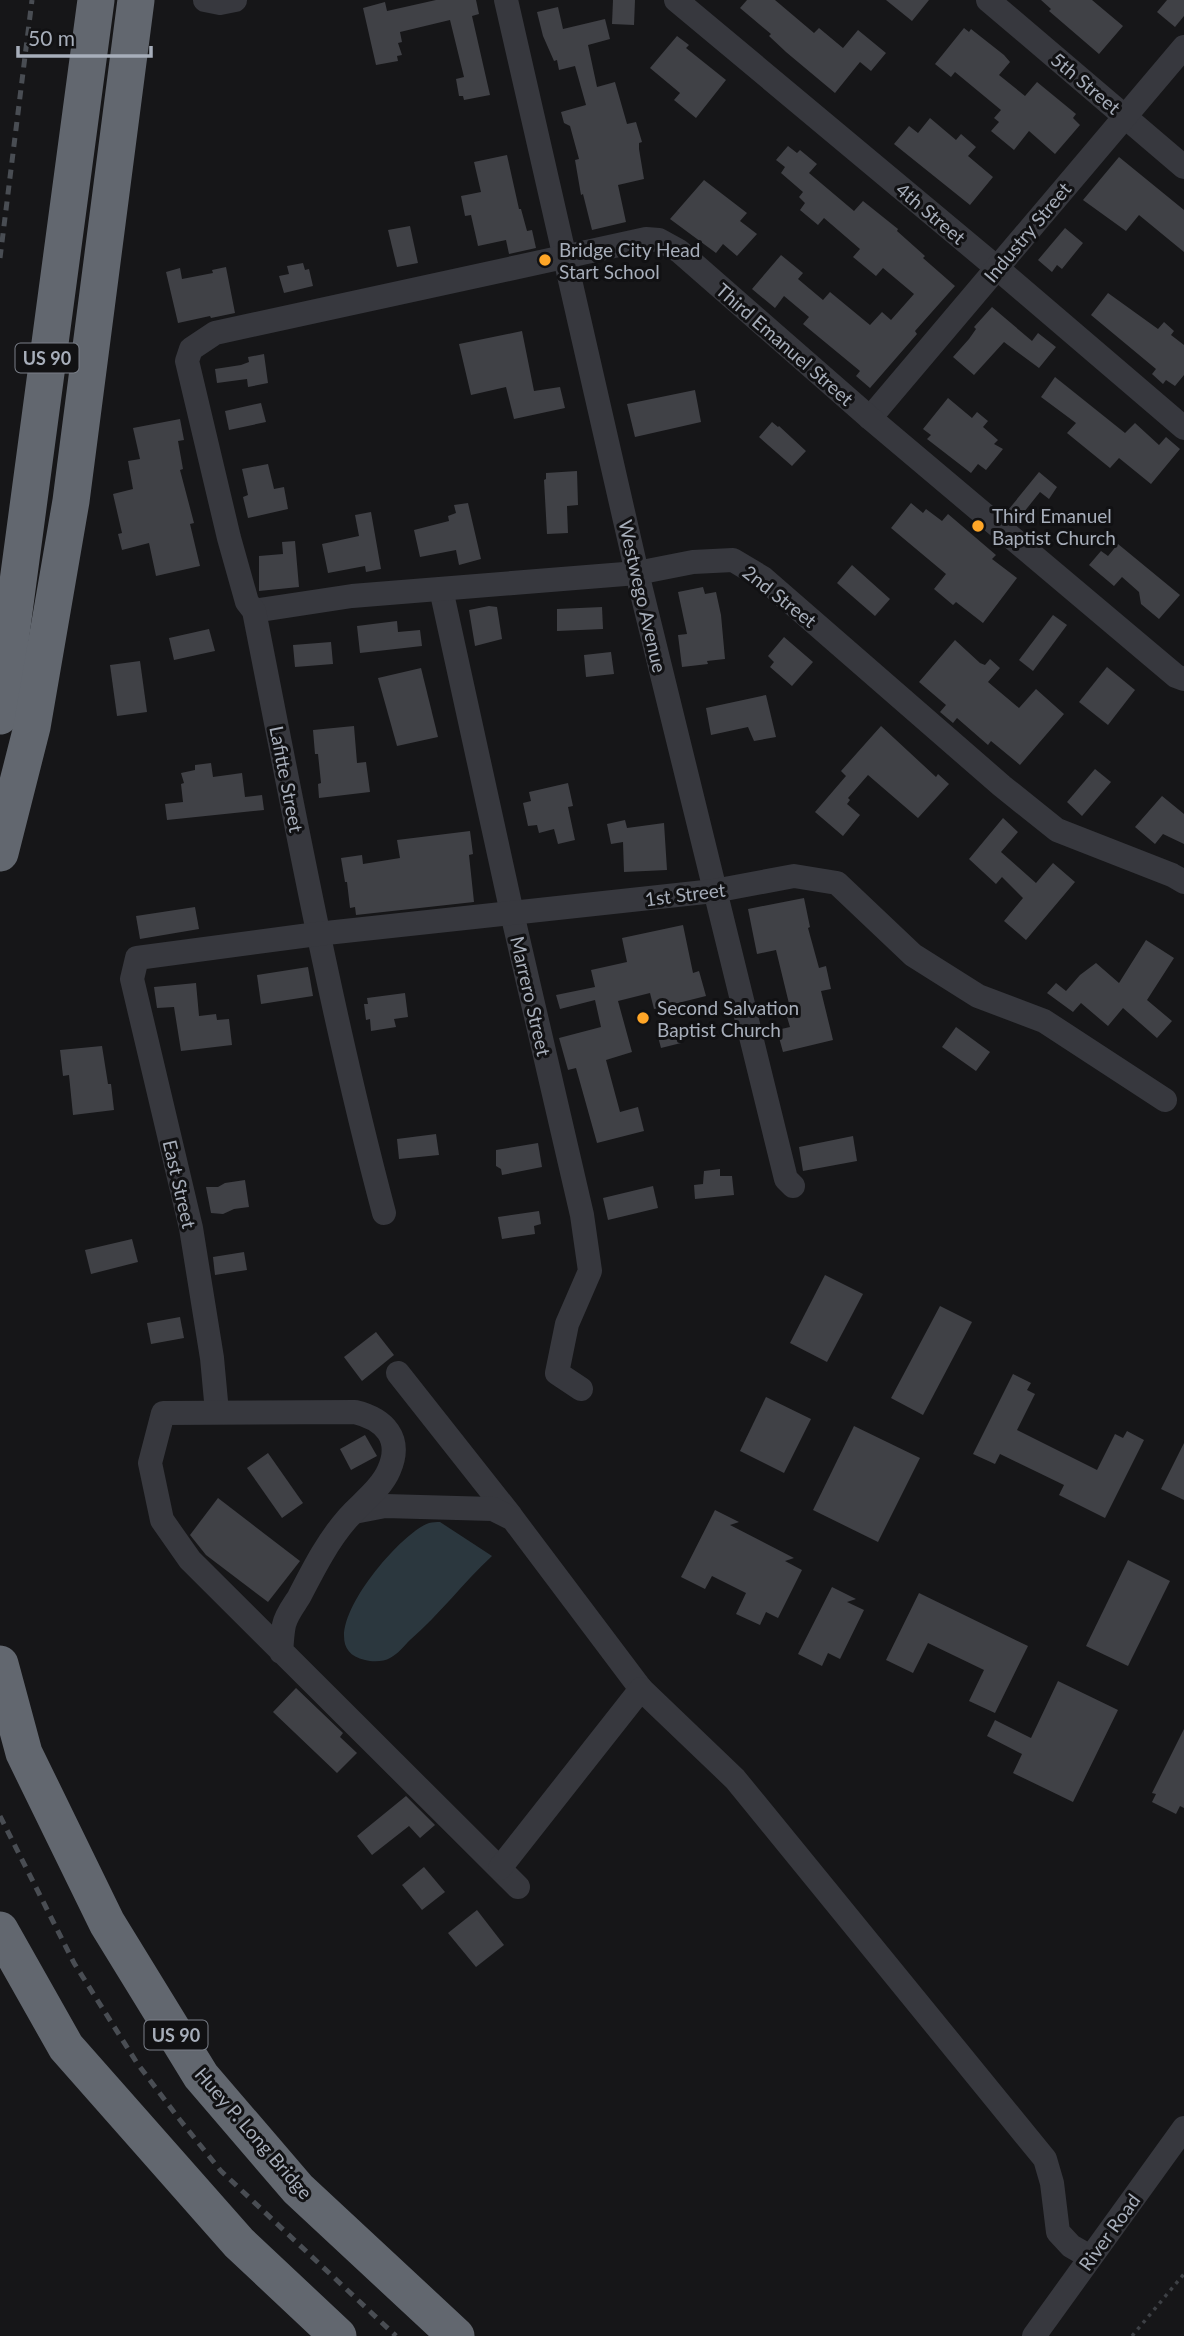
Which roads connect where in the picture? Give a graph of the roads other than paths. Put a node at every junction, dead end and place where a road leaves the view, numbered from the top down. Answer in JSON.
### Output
{"nodes":[{"id":1,"x":96,"y":0,"type":"edge"},
{"id":2,"x":136,"y":0,"type":"edge"},
{"id":3,"x":506,"y":0,"type":"edge"},
{"id":4,"x":676,"y":0,"type":"edge"},
{"id":5,"x":988,"y":0,"type":"edge"},
{"id":6,"x":1184,"y":47,"type":"edge"},
{"id":7,"x":1125,"y":117,"type":"junction"},
{"id":8,"x":1184,"y":167,"type":"edge"},
{"id":9,"x":565,"y":258,"type":"junction"},
{"id":10,"x":997,"y":268,"type":"junction"},
{"id":11,"x":191,"y":349,"type":"joint"},
{"id":12,"x":870,"y":418,"type":"junction"},
{"id":13,"x":1184,"y":428,"type":"edge"},
{"id":14,"x":637,"y":573,"type":"junction"},
{"id":15,"x":441,"y":589,"type":"junction"},
{"id":16,"x":254,"y":611,"type":"junction"},
{"id":17,"x":1184,"y":679,"type":"edge"},
{"id":18,"x":0,"y":716,"type":"edge"},
{"id":19,"x":0,"y":853,"type":"edge"},
{"id":20,"x":1184,"y":882,"type":"edge"},
{"id":21,"x":715,"y":891,"type":"junction"},
{"id":22,"x":512,"y":913,"type":"junction"},
{"id":23,"x":317,"y":934,"type":"junction"},
{"id":24,"x":137,"y":958,"type":"joint"},
{"id":25,"x":1165,"y":1100,"type":"dead end"},
{"id":26,"x":793,"y":1186,"type":"dead end"},
{"id":27,"x":384,"y":1213,"type":"dead end"},
{"id":28,"x":398,"y":1373,"type":"dead end"},
{"id":29,"x":581,"y":1389,"type":"dead end"},
{"id":30,"x":218,"y":1412,"type":"junction"},
{"id":31,"x":354,"y":1512,"type":"junction"},
{"id":32,"x":513,"y":1519,"type":"junction"},
{"id":33,"x":281,"y":1652,"type":"junction"},
{"id":34,"x":0,"y":1664,"type":"edge"},
{"id":35,"x":640,"y":1689,"type":"junction"},
{"id":36,"x":500,"y":1868,"type":"junction"},
{"id":37,"x":518,"y":1887,"type":"dead end"},
{"id":38,"x":0,"y":1930,"type":"edge"},
{"id":39,"x":1184,"y":2128,"type":"edge"},
{"id":40,"x":1090,"y":2257,"type":"junction"},
{"id":41,"x":338,"y":2336,"type":"edge"},
{"id":42,"x":456,"y":2336,"type":"edge"},
{"id":43,"x":1034,"y":2336,"type":"edge"}],
"edges":[{"from":1,"to":18,"type":"highway","number":"US 90"},
{"from":2,"to":19,"type":"highway"},
{"from":3,"to":9,"type":"street","name":"Westwego Avenue"},
{"from":4,"to":10,"type":"street","name":"4th Street"},
{"from":5,"to":7,"type":"street","name":"5th Street"},
{"from":6,"to":7,"type":"street","name":"Industry Street"},
{"from":7,"to":8,"type":"street","name":"5th Street"},
{"from":7,"to":10,"type":"street","name":"Industry Street"},
{"from":9,"to":11,"type":"street","name":"Third Emanuel Street"},
{"from":9,"to":12,"type":"street","name":"Third Emanuel Street"},
{"from":9,"to":14,"type":"street","name":"Westwego Avenue"},
{"from":10,"to":12,"type":"street","name":"Industry Street"},
{"from":10,"to":13,"type":"street","name":"4th Street"},
{"from":11,"to":16,"type":"street","name":"Lafitte Street"},
{"from":12,"to":17,"type":"street","name":"Third Emanuel Street"},
{"from":14,"to":15,"type":"street","name":"2nd Street"},
{"from":14,"to":20,"type":"street","name":"2nd Street"},
{"from":14,"to":21,"type":"street","name":"Westwego Avenue"},
{"from":15,"to":16,"type":"street","name":"2nd Street"},
{"from":15,"to":22,"type":"street","name":"Marrero Street"},
{"from":16,"to":23,"type":"street","name":"Lafitte Street"},
{"from":21,"to":22,"type":"street","name":"1st Street"},
{"from":21,"to":25,"type":"street","name":"1st Street"},
{"from":21,"to":26,"type":"street","name":"Westwego Avenue"},
{"from":22,"to":23,"type":"street","name":"1st Street"},
{"from":22,"to":29,"type":"street","name":"Marrero Street"},
{"from":23,"to":24,"type":"street","name":"1st Street"},
{"from":23,"to":27,"type":"street","name":"Lafitte Street"},
{"from":24,"to":30,"type":"street","name":"East Street"},
{"from":28,"to":32,"type":"street"},
{"from":30,"to":31,"type":"street"},
{"from":30,"to":33,"type":"street"},
{"from":31,"to":32,"type":"street"},
{"from":31,"to":33,"type":"street"},
{"from":32,"to":35,"type":"street"},
{"from":33,"to":36,"type":"street"},
{"from":34,"to":42,"type":"highway","name":"Huey P. Long Bridge","number":"US 90"},
{"from":35,"to":36,"type":"street"},
{"from":35,"to":40,"type":"street"},
{"from":36,"to":37,"type":"street"},
{"from":38,"to":41,"type":"highway"},
{"from":39,"to":40,"type":"street","name":"River Road"},
{"from":40,"to":43,"type":"street","name":"River Road"}]}
